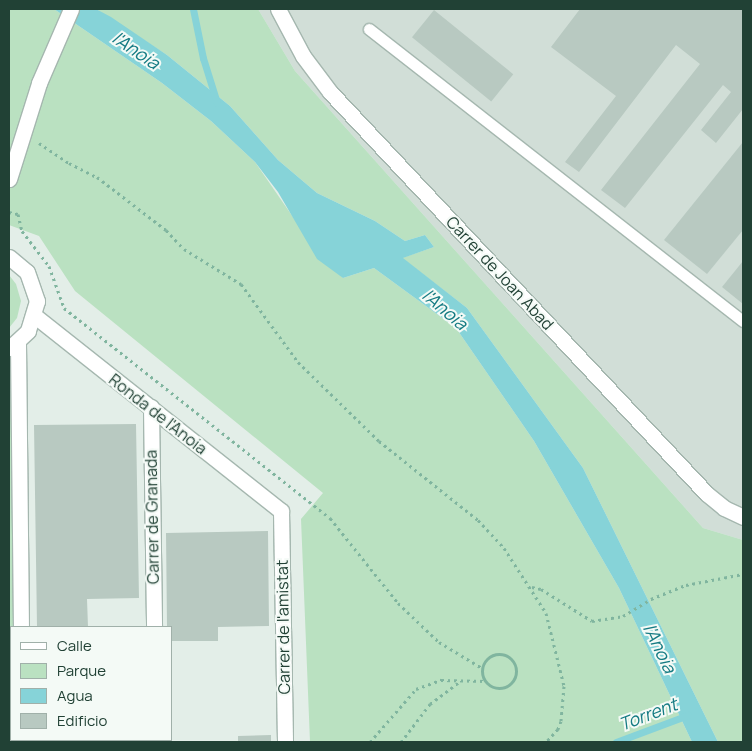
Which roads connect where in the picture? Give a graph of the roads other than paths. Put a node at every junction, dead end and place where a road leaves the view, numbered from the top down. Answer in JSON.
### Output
{"nodes":[{"id":1,"x":71,"y":9,"type":"edge"},
{"id":2,"x":278,"y":9,"type":"edge"},
{"id":3,"x":369,"y":29,"type":"dead end"},
{"id":4,"x":9,"y":179,"type":"edge"},
{"id":5,"x":9,"y":257,"type":"edge"},
{"id":6,"x":35,"y":316,"type":"junction"},
{"id":7,"x":743,"y":321,"type":"edge"},
{"id":8,"x":13,"y":346,"type":"edge"},
{"id":9,"x":150,"y":407,"type":"junction"},
{"id":10,"x":281,"y":511,"type":"joint"},
{"id":11,"x":743,"y":517,"type":"edge"},
{"id":12,"x":21,"y":626,"type":"edge"},
{"id":13,"x":154,"y":626,"type":"edge"},
{"id":14,"x":285,"y":742,"type":"edge"}],
"edges":[{"from":1,"to":4,"type":"street","bridge":true},
{"from":2,"to":11,"type":"street","name":"Carrer de Joan Abad"},
{"from":3,"to":7,"type":"lane"},
{"from":5,"to":6,"type":"street"},
{"from":6,"to":8,"type":"street"},
{"from":6,"to":9,"type":"street","name":"Ronda de l'Anoia"},
{"from":8,"to":12,"type":"street"},
{"from":9,"to":10,"type":"street","name":"Ronda de l'Anoia"},
{"from":9,"to":13,"type":"street","name":"Carrer de Granada"},
{"from":10,"to":14,"type":"street","name":"Carrer de l'amistat"}]}
